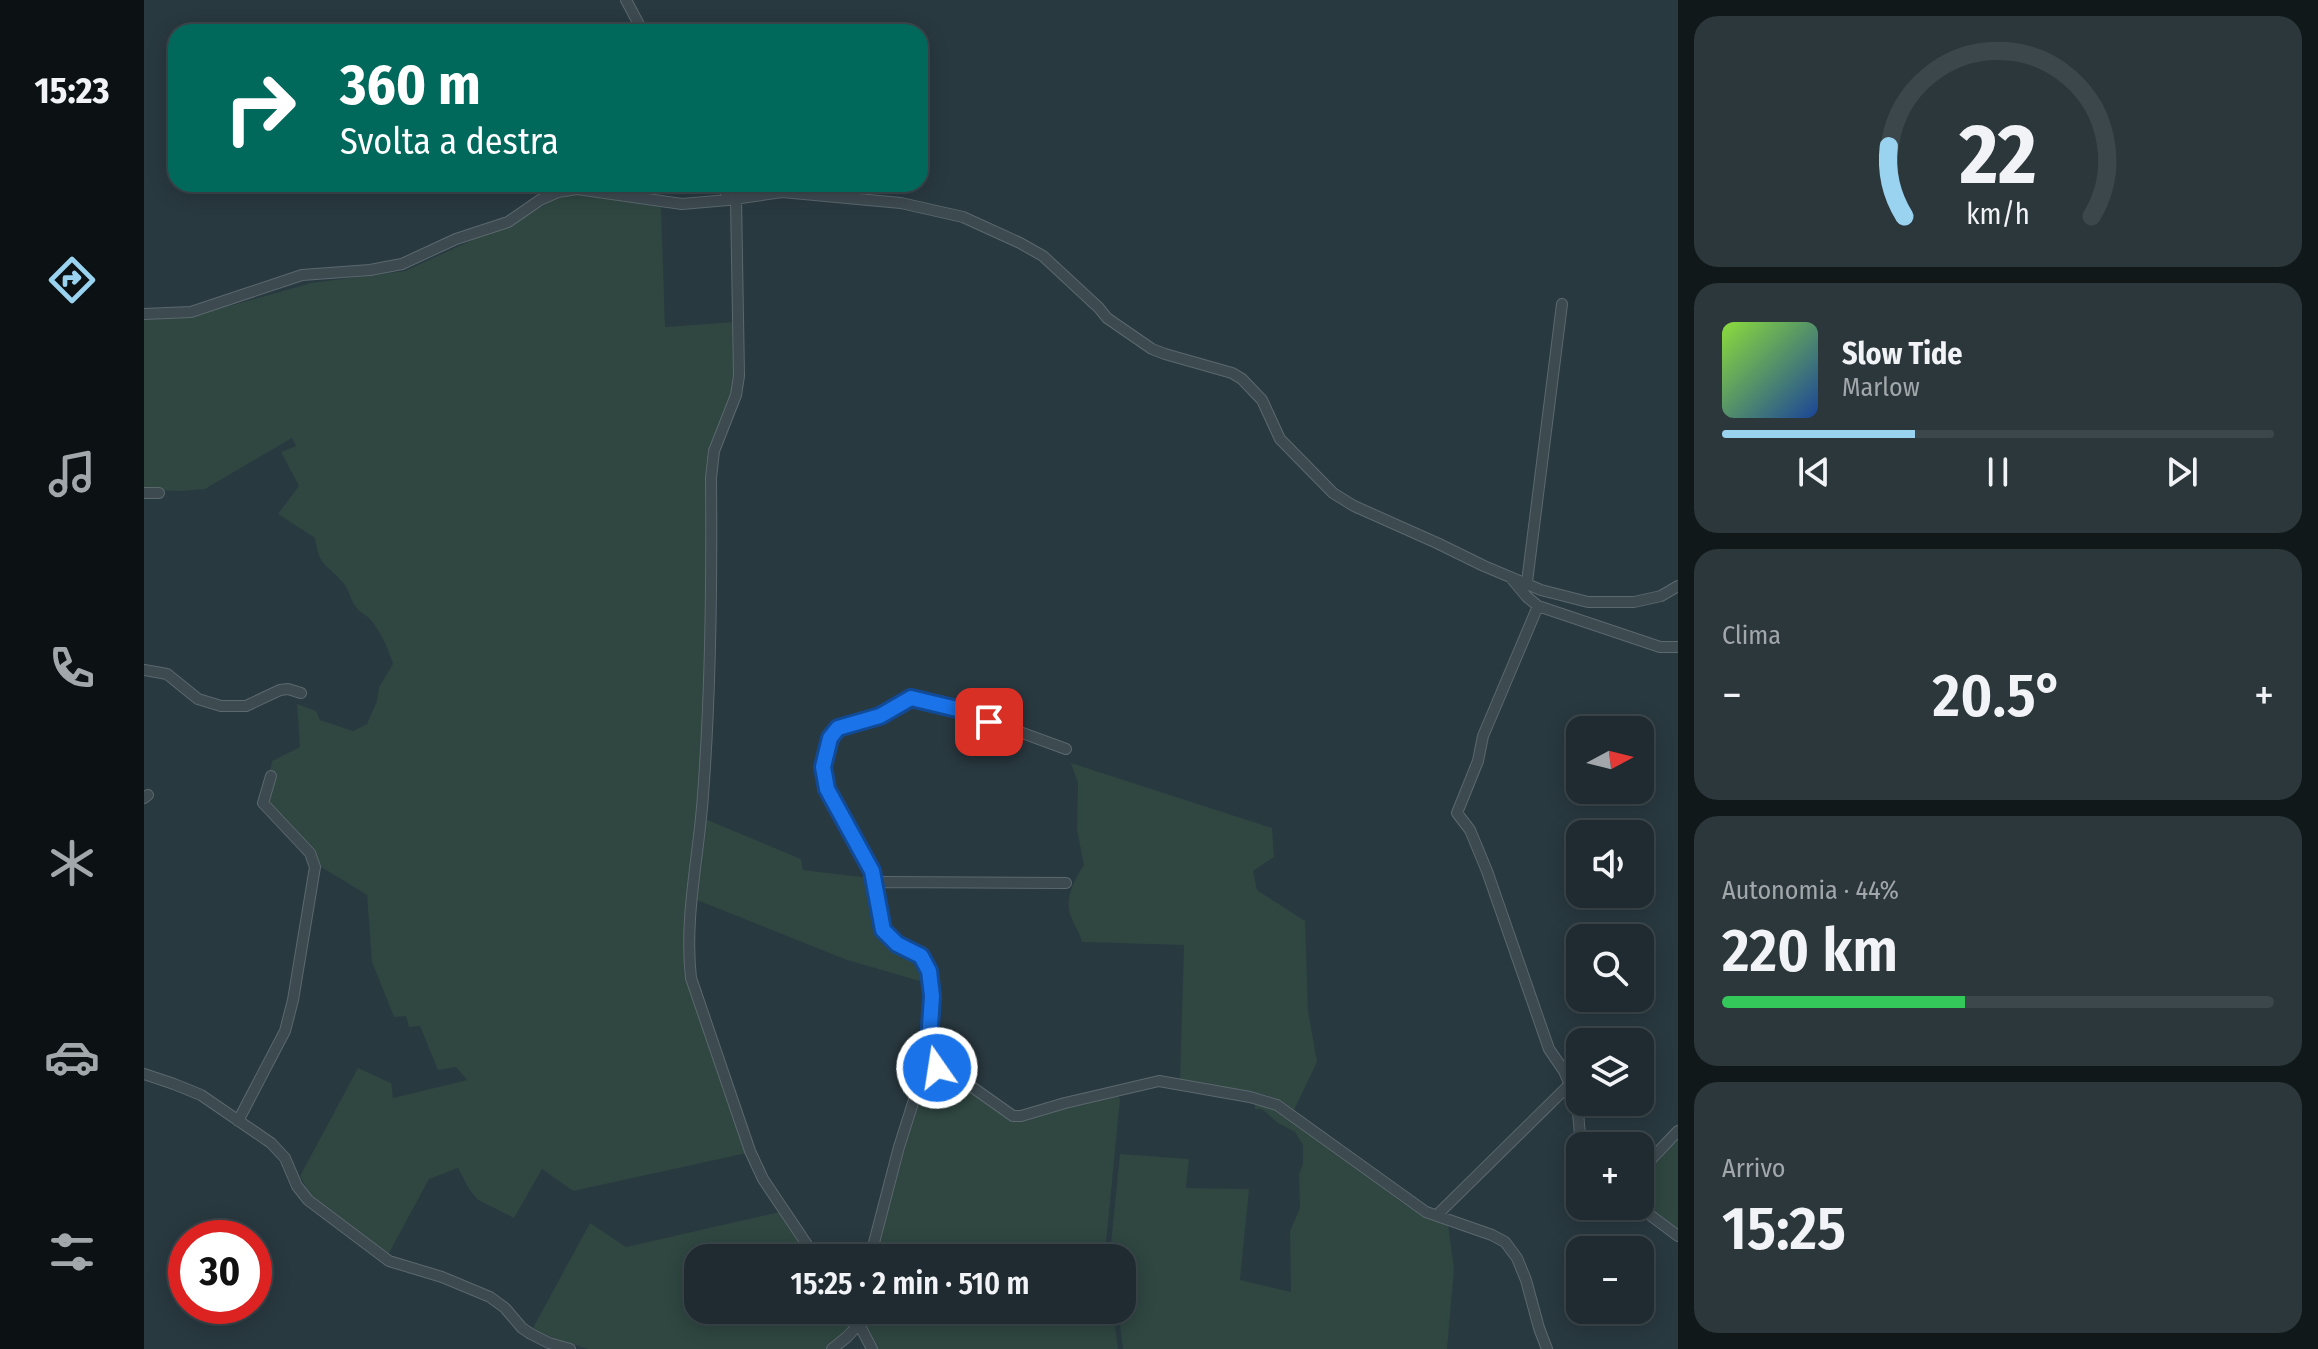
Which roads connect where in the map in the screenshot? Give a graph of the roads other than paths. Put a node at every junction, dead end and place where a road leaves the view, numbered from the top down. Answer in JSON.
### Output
{"nodes":[{"id":1,"x":626,"y":0,"type":"edge"},
{"id":2,"x":639,"y":24,"type":"edge"},
{"id":3,"x":558,"y":192,"type":"edge"},
{"id":4,"x":598,"y":192,"type":"edge"},
{"id":5,"x":728,"y":192,"type":"edge"},
{"id":6,"x":732,"y":200,"type":"junction"},
{"id":7,"x":1562,"y":304,"type":"dead end"},
{"id":8,"x":144,"y":314,"type":"edge"},
{"id":9,"x":144,"y":493,"type":"edge"},
{"id":10,"x":159,"y":493,"type":"dead end"},
{"id":11,"x":1509,"y":576,"type":"junction"},
{"id":12,"x":1527,"y":582,"type":"junction"},
{"id":13,"x":1678,"y":586,"type":"edge"},
{"id":14,"x":1538,"y":606,"type":"junction"},
{"id":15,"x":1678,"y":647,"type":"edge"},
{"id":16,"x":144,"y":670,"type":"edge"},
{"id":17,"x":301,"y":693,"type":"dead end"},
{"id":18,"x":1066,"y":749,"type":"dead end"},
{"id":19,"x":271,"y":776,"type":"dead end"},
{"id":20,"x":1066,"y":883,"type":"dead end"},
{"id":21,"x":875,"y":885,"type":"junction"},
{"id":22,"x":932,"y":1068,"type":"junction"},
{"id":23,"x":144,"y":1074,"type":"edge"},
{"id":24,"x":1566,"y":1077,"type":"edge"},
{"id":25,"x":1566,"y":1088,"type":"edge"},
{"id":26,"x":238,"y":1121,"type":"junction"},
{"id":27,"x":1678,"y":1131,"type":"edge"},
{"id":28,"x":1654,"y":1156,"type":"edge"},
{"id":29,"x":1437,"y":1215,"type":"junction"},
{"id":30,"x":1654,"y":1218,"type":"edge"},
{"id":31,"x":1678,"y":1236,"type":"edge"},
{"id":32,"x":806,"y":1244,"type":"edge"},
{"id":33,"x":874,"y":1244,"type":"edge"},
{"id":34,"x":852,"y":1324,"type":"edge"},
{"id":35,"x":861,"y":1324,"type":"edge"},
{"id":36,"x":570,"y":1349,"type":"edge"},
{"id":37,"x":832,"y":1349,"type":"edge"},
{"id":38,"x":872,"y":1349,"type":"edge"},
{"id":39,"x":1547,"y":1349,"type":"edge"}],
"edges":[{"from":1,"to":2,"type":"street"},
{"from":3,"to":8,"type":"street"},
{"from":4,"to":6,"type":"street"},
{"from":5,"to":6,"type":"street"},
{"from":6,"to":11,"type":"street"},
{"from":6,"to":32,"type":"street"},
{"from":7,"to":12,"type":"street"},
{"from":9,"to":10,"type":"street"},
{"from":11,"to":12,"type":"street"},
{"from":11,"to":14,"type":"street"},
{"from":12,"to":13,"type":"street"},
{"from":14,"to":15,"type":"street"},
{"from":14,"to":24,"type":"street"},
{"from":16,"to":17,"type":"street"},
{"from":18,"to":21,"type":"street"},
{"from":19,"to":26,"type":"street"},
{"from":20,"to":21,"type":"street"},
{"from":21,"to":22,"type":"street"},
{"from":22,"to":29,"type":"street"},
{"from":22,"to":33,"type":"street"},
{"from":23,"to":26,"type":"street"},
{"from":25,"to":29,"type":"street"},
{"from":26,"to":36,"type":"street"},
{"from":27,"to":28,"type":"street"},
{"from":29,"to":39,"type":"street"},
{"from":30,"to":31,"type":"street"},
{"from":34,"to":37,"type":"street"},
{"from":35,"to":38,"type":"street"}]}
